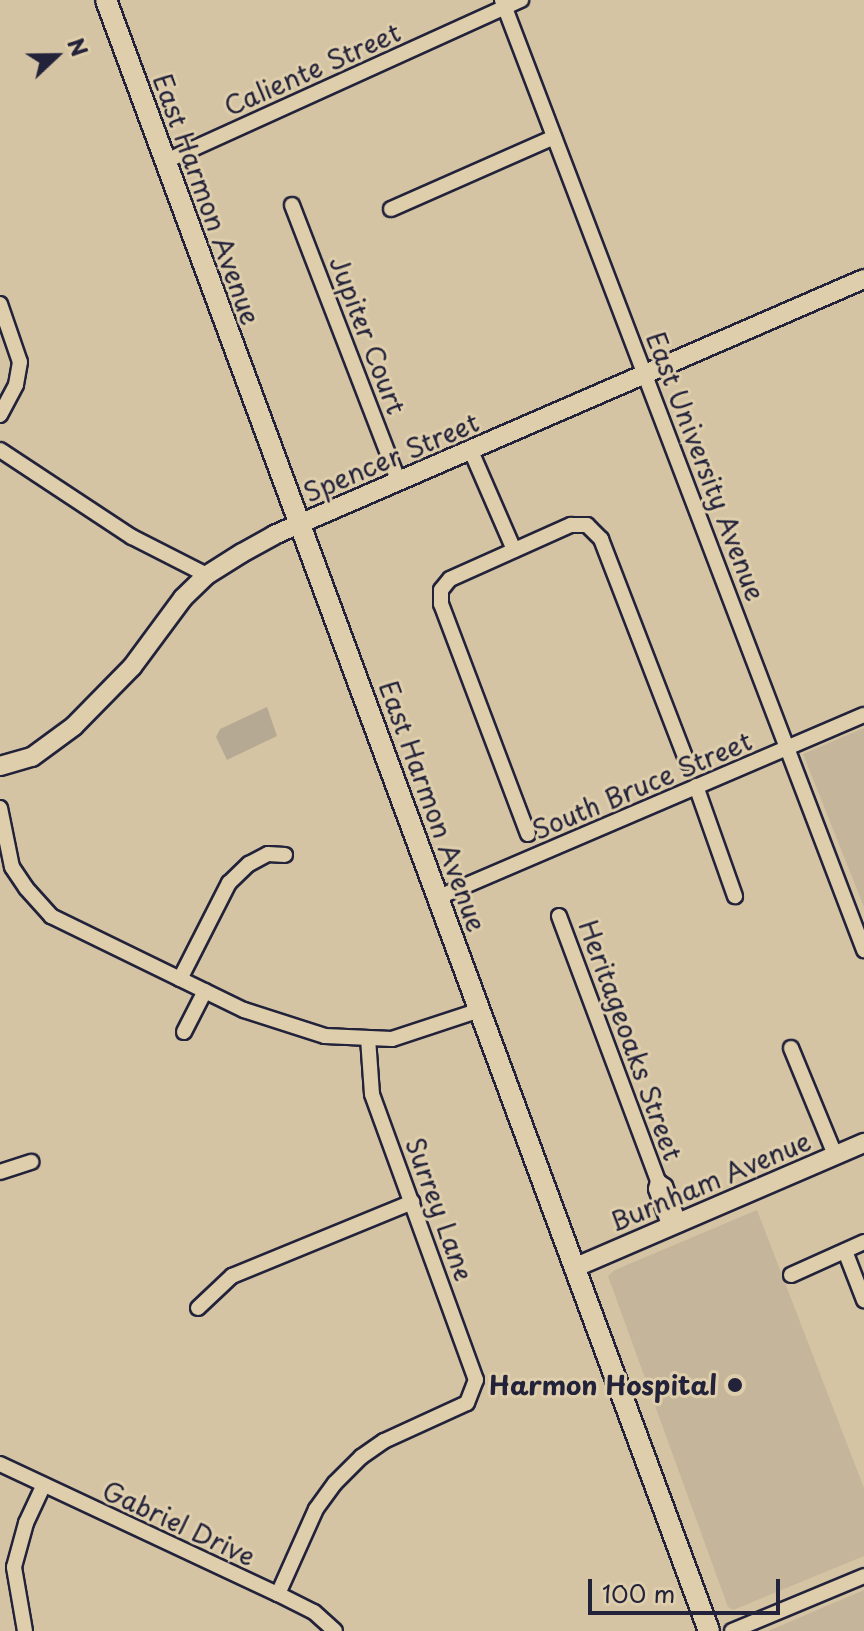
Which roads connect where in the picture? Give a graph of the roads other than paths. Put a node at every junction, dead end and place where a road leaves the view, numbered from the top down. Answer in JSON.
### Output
{"nodes":[{"id":1,"x":106,"y":0,"type":"edge"},
{"id":2,"x":521,"y":0,"type":"edge"},
{"id":3,"x":503,"y":4,"type":"edge"},
{"id":4,"x":554,"y":137,"type":"junction"},
{"id":5,"x":166,"y":161,"type":"junction"},
{"id":6,"x":292,"y":205,"type":"dead end"},
{"id":7,"x":391,"y":209,"type":"dead end"},
{"id":8,"x":864,"y":279,"type":"edge"},
{"id":9,"x":0,"y":304,"type":"edge"},
{"id":10,"x":646,"y":375,"type":"junction"},
{"id":11,"x":0,"y":415,"type":"edge"},
{"id":12,"x":0,"y":450,"type":"edge"},
{"id":13,"x":471,"y":451,"type":"junction"},
{"id":14,"x":399,"y":482,"type":"junction"},
{"id":15,"x":303,"y":523,"type":"junction"},
{"id":16,"x":514,"y":550,"type":"junction"},
{"id":17,"x":207,"y":575,"type":"junction"},
{"id":18,"x":864,"y":715,"type":"edge"},
{"id":19,"x":786,"y":750,"type":"junction"},
{"id":20,"x":687,"y":762,"type":"dead end"},
{"id":21,"x":0,"y":766,"type":"edge"},
{"id":22,"x":696,"y":786,"type":"junction"},
{"id":23,"x":0,"y":808,"type":"edge"},
{"id":24,"x":528,"y":834,"type":"dead end"},
{"id":25,"x":285,"y":855,"type":"dead end"},
{"id":26,"x":735,"y":896,"type":"dead end"},
{"id":27,"x":439,"y":897,"type":"junction"},
{"id":28,"x":559,"y":916,"type":"dead end"},
{"id":29,"x":864,"y":950,"type":"edge"},
{"id":30,"x":180,"y":979,"type":"junction"},
{"id":31,"x":205,"y":991,"type":"junction"},
{"id":32,"x":480,"y":1010,"type":"junction"},
{"id":33,"x":184,"y":1032,"type":"dead end"},
{"id":34,"x":368,"y":1038,"type":"junction"},
{"id":35,"x":791,"y":1048,"type":"dead end"},
{"id":36,"x":864,"y":1143,"type":"edge"},
{"id":37,"x":835,"y":1155,"type":"junction"},
{"id":38,"x":31,"y":1162,"type":"dead end"},
{"id":39,"x":0,"y":1172,"type":"edge"},
{"id":40,"x":412,"y":1202,"type":"junction"},
{"id":41,"x":674,"y":1225,"type":"junction"},
{"id":42,"x":864,"y":1242,"type":"edge"},
{"id":43,"x":845,"y":1251,"type":"junction"},
{"id":44,"x":576,"y":1267,"type":"junction"},
{"id":45,"x":791,"y":1275,"type":"dead end"},
{"id":46,"x":864,"y":1300,"type":"edge"},
{"id":47,"x":198,"y":1308,"type":"dead end"},
{"id":48,"x":0,"y":1464,"type":"edge"},
{"id":49,"x":43,"y":1487,"type":"junction"},
{"id":50,"x":864,"y":1576,"type":"edge"},
{"id":51,"x":278,"y":1594,"type":"junction"},
{"id":52,"x":25,"y":1631,"type":"edge"},
{"id":53,"x":335,"y":1631,"type":"edge"},
{"id":54,"x":709,"y":1631,"type":"edge"},
{"id":55,"x":732,"y":1631,"type":"edge"}],
"edges":[{"from":1,"to":5,"type":"main road","name":"East Harmon Avenue"},
{"from":2,"to":3,"type":"street","name":"Caliente Street"},
{"from":3,"to":4,"type":"street","name":"East University Avenue"},
{"from":3,"to":5,"type":"street","name":"Caliente Street"},
{"from":4,"to":7,"type":"street"},
{"from":4,"to":10,"type":"street","name":"East University Avenue"},
{"from":5,"to":15,"type":"main road","name":"East Harmon Avenue"},
{"from":6,"to":14,"type":"street","name":"Jupiter Court"},
{"from":8,"to":10,"type":"street","name":"Spencer Street"},
{"from":9,"to":11,"type":"street"},
{"from":10,"to":13,"type":"street","name":"Spencer Street"},
{"from":10,"to":19,"type":"street","name":"East University Avenue"},
{"from":12,"to":17,"type":"street"},
{"from":13,"to":14,"type":"street","name":"Spencer Street"},
{"from":13,"to":16,"type":"street"},
{"from":14,"to":15,"type":"street","name":"Spencer Street"},
{"from":15,"to":17,"type":"street","name":"Spencer Street"},
{"from":15,"to":27,"type":"main road","name":"East Harmon Avenue"},
{"from":16,"to":20,"type":"street"},
{"from":16,"to":24,"type":"street"},
{"from":17,"to":21,"type":"street","name":"Spencer Street"},
{"from":18,"to":19,"type":"street","name":"South Bruce Street"},
{"from":19,"to":22,"type":"street","name":"South Bruce Street"},
{"from":19,"to":29,"type":"street","name":"East University Avenue"},
{"from":22,"to":26,"type":"street"},
{"from":22,"to":27,"type":"street","name":"South Bruce Street"},
{"from":23,"to":30,"type":"street"},
{"from":25,"to":30,"type":"street"},
{"from":27,"to":32,"type":"main road","name":"East Harmon Avenue"},
{"from":28,"to":41,"type":"street","name":"Heritageoaks Street"},
{"from":30,"to":31,"type":"street"},
{"from":31,"to":33,"type":"street"},
{"from":31,"to":34,"type":"street"},
{"from":32,"to":34,"type":"street"},
{"from":32,"to":44,"type":"main road","name":"East Harmon Avenue"},
{"from":34,"to":40,"type":"street","name":"Surrey Lane"},
{"from":35,"to":37,"type":"street"},
{"from":36,"to":37,"type":"street","name":"Burnham Avenue"},
{"from":37,"to":41,"type":"street","name":"Burnham Avenue"},
{"from":38,"to":39,"type":"street"},
{"from":40,"to":47,"type":"street"},
{"from":40,"to":51,"type":"street","name":"Surrey Lane"},
{"from":41,"to":44,"type":"street","name":"Burnham Avenue"},
{"from":42,"to":43,"type":"street"},
{"from":43,"to":45,"type":"street"},
{"from":43,"to":46,"type":"street"},
{"from":44,"to":54,"type":"main road","name":"East Harmon Avenue"},
{"from":48,"to":49,"type":"street","name":"Gabriel Drive"},
{"from":49,"to":51,"type":"street","name":"Gabriel Drive"},
{"from":49,"to":52,"type":"street"},
{"from":50,"to":55,"type":"street"},
{"from":51,"to":53,"type":"street","name":"Gabriel Drive"}]}
